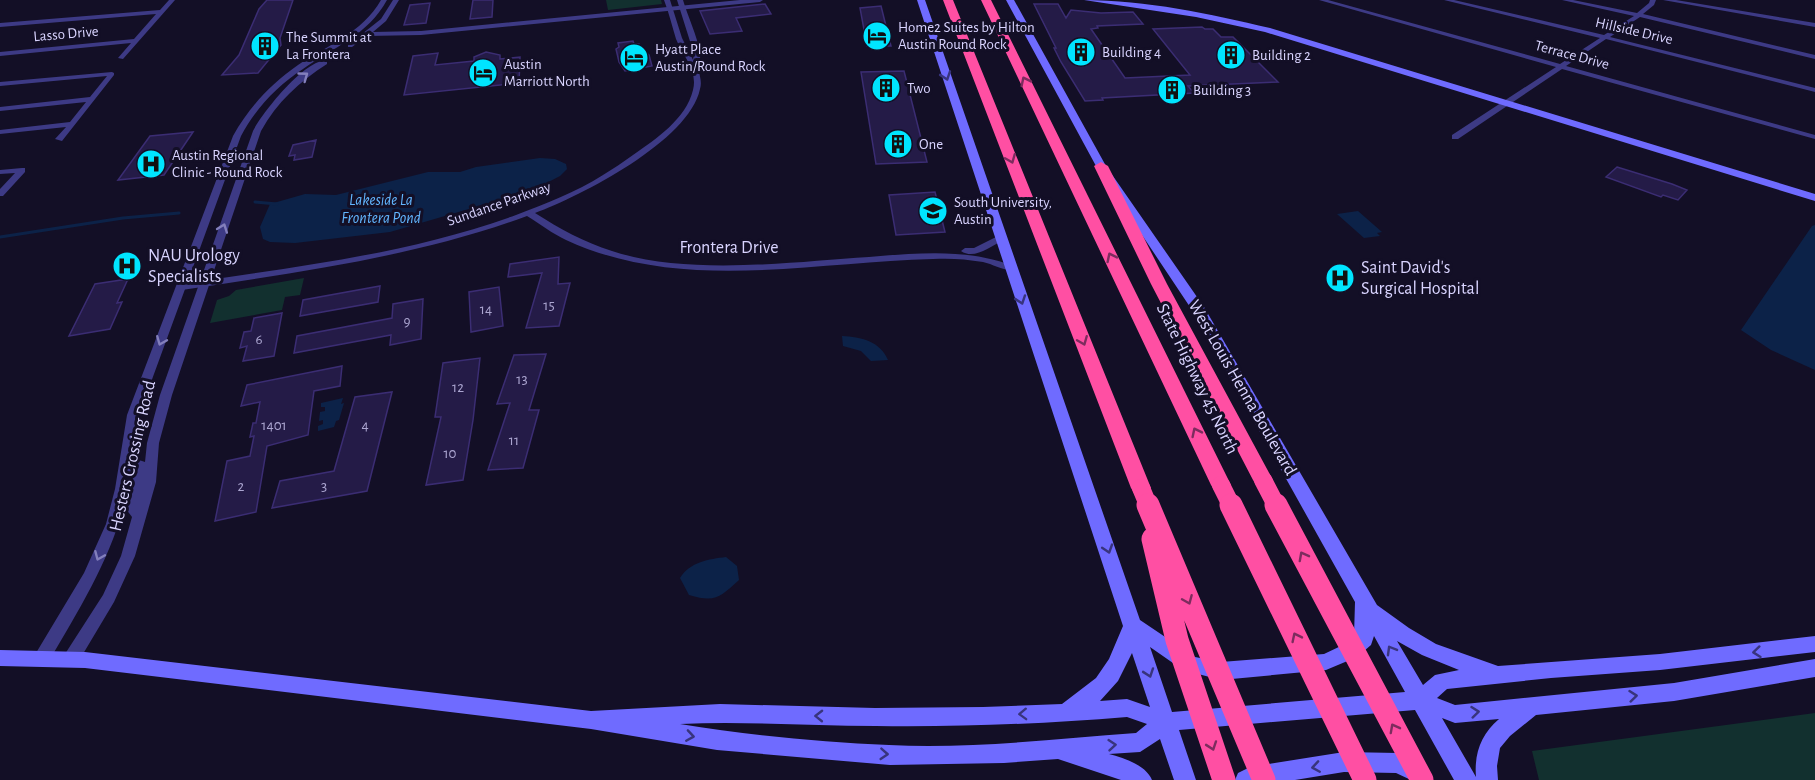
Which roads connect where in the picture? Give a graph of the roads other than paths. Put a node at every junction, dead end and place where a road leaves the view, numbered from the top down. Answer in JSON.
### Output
{"nodes":[{"id":1,"x":172,"y":0,"type":"edge"},
{"id":2,"x":384,"y":0,"type":"edge"},
{"id":3,"x":396,"y":0,"type":"edge"},
{"id":4,"x":716,"y":0,"type":"edge"},
{"id":5,"x":760,"y":0,"type":"edge"},
{"id":6,"x":1088,"y":0,"type":"edge"},
{"id":7,"x":1128,"y":0,"type":"edge"},
{"id":8,"x":1322,"y":0,"type":"edge"},
{"id":9,"x":1447,"y":0,"type":"edge"},
{"id":10,"x":1565,"y":0,"type":"edge"},
{"id":11,"x":1653,"y":0,"type":"edge"},
{"id":12,"x":1666,"y":0,"type":"edge"},
{"id":13,"x":923,"y":1,"type":"edge"},
{"id":14,"x":1104,"y":1,"type":"edge"},
{"id":15,"x":992,"y":3,"type":"edge"},
{"id":16,"x":1011,"y":3,"type":"edge"},
{"id":17,"x":668,"y":4,"type":"edge"},
{"id":18,"x":681,"y":4,"type":"edge"},
{"id":19,"x":949,"y":4,"type":"edge"},
{"id":20,"x":162,"y":12,"type":"junction"},
{"id":21,"x":1196,"y":15,"type":"junction"},
{"id":22,"x":1637,"y":15,"type":"junction"},
{"id":23,"x":0,"y":25,"type":"edge"},
{"id":24,"x":1815,"y":25,"type":"edge"},
{"id":25,"x":363,"y":32,"type":"junction"},
{"id":26,"x":1604,"y":38,"type":"junction"},
{"id":27,"x":135,"y":41,"type":"junction"},
{"id":28,"x":0,"y":54,"type":"edge"},
{"id":29,"x":1815,"y":55,"type":"edge"},
{"id":30,"x":121,"y":58,"type":"dead end"},
{"id":31,"x":1562,"y":66,"type":"junction"},
{"id":32,"x":696,"y":72,"type":"junction"},
{"id":33,"x":0,"y":84,"type":"edge"},
{"id":34,"x":1815,"y":90,"type":"edge"},
{"id":35,"x":92,"y":99,"type":"junction"},
{"id":36,"x":1507,"y":103,"type":"junction"},
{"id":37,"x":0,"y":109,"type":"edge"},
{"id":38,"x":72,"y":124,"type":"junction"},
{"id":39,"x":0,"y":132,"type":"edge"},
{"id":40,"x":1455,"y":137,"type":"dead end"},
{"id":41,"x":1815,"y":137,"type":"edge"},
{"id":42,"x":59,"y":139,"type":"dead end"},
{"id":43,"x":1101,"y":166,"type":"junction"},
{"id":44,"x":0,"y":172,"type":"edge"},
{"id":45,"x":0,"y":194,"type":"edge"},
{"id":46,"x":1815,"y":198,"type":"edge"},
{"id":47,"x":528,"y":213,"type":"junction"},
{"id":48,"x":1000,"y":238,"type":"junction"},
{"id":49,"x":942,"y":256,"type":"junction"},
{"id":50,"x":1010,"y":268,"type":"junction"},
{"id":51,"x":203,"y":284,"type":"junction"},
{"id":52,"x":182,"y":287,"type":"junction"},
{"id":53,"x":126,"y":460,"type":"junction"},
{"id":54,"x":1141,"y":488,"type":"junction"},
{"id":55,"x":140,"y":517,"type":"junction"},
{"id":56,"x":1363,"y":602,"type":"junction"},
{"id":57,"x":1132,"y":625,"type":"junction"},
{"id":58,"x":1815,"y":644,"type":"edge"},
{"id":59,"x":0,"y":658,"type":"edge"},
{"id":60,"x":42,"y":658,"type":"junction"},
{"id":61,"x":71,"y":659,"type":"junction"},
{"id":62,"x":1815,"y":668,"type":"edge"},
{"id":63,"x":1498,"y":674,"type":"junction"},
{"id":64,"x":1420,"y":700,"type":"junction"},
{"id":65,"x":1533,"y":706,"type":"junction"},
{"id":66,"x":1063,"y":713,"type":"junction"},
{"id":67,"x":591,"y":720,"type":"junction"},
{"id":68,"x":1166,"y":722,"type":"junction"},
{"id":69,"x":1349,"y":747,"type":"junction"},
{"id":70,"x":1054,"y":750,"type":"junction"},
{"id":71,"x":1141,"y":780,"type":"edge"},
{"id":72,"x":1185,"y":780,"type":"edge"},
{"id":73,"x":1224,"y":780,"type":"edge"},
{"id":74,"x":1246,"y":780,"type":"edge"},
{"id":75,"x":1264,"y":780,"type":"edge"},
{"id":76,"x":1365,"y":780,"type":"edge"},
{"id":77,"x":1371,"y":780,"type":"edge"},
{"id":78,"x":1422,"y":780,"type":"edge"},
{"id":79,"x":1434,"y":780,"type":"edge"},
{"id":80,"x":1466,"y":780,"type":"edge"},
{"id":81,"x":1487,"y":780,"type":"edge"}],
"edges":[{"from":1,"to":20,"type":"street"},
{"from":2,"to":25,"type":"street","name":"Hesters Crossing Road"},
{"from":3,"to":25,"type":"street","name":"Hesters Crossing Road"},
{"from":4,"to":18,"type":"street"},
{"from":5,"to":18,"type":"street"},
{"from":6,"to":14,"type":"main road"},
{"from":7,"to":21,"type":"main road"},
{"from":8,"to":31,"type":"street","name":"Terrace Drive"},
{"from":9,"to":26,"type":"street","name":"Hillside Drive"},
{"from":10,"to":22,"type":"street"},
{"from":11,"to":22,"type":"street"},
{"from":12,"to":24,"type":"street"},
{"from":13,"to":48,"type":"main road","one_way":true},
{"from":14,"to":21,"type":"main road"},
{"from":15,"to":16,"type":"main road"},
{"from":69,"to":15,"type":"highway","name":"State Highway 45 North","one_way":true,"bridge":true},
{"from":16,"to":43,"type":"main road","name":"West Louis Henna Boulevard"},
{"from":17,"to":18,"type":"street"},
{"from":17,"to":25,"type":"street"},
{"from":17,"to":32,"type":"street"},
{"from":18,"to":32,"type":"street","name":"Sundance Parkway"},
{"from":19,"to":54,"type":"highway","one_way":true},
{"from":20,"to":23,"type":"street"},
{"from":20,"to":27,"type":"street"},
{"from":21,"to":36,"type":"main road"},
{"from":22,"to":26,"type":"street"},
{"from":22,"to":29,"type":"street"},
{"from":51,"to":25,"type":"street","name":"Hesters Crossing Road","one_way":true},
{"from":25,"to":52,"type":"street","name":"Hesters Crossing Road"},
{"from":26,"to":31,"type":"street"},
{"from":26,"to":34,"type":"street","name":"Hillside Drive"},
{"from":27,"to":28,"type":"street","name":"Lasso Drive"},
{"from":27,"to":30,"type":"street"},
{"from":31,"to":36,"type":"street"},
{"from":31,"to":41,"type":"street","name":"Terrace Drive"},
{"from":32,"to":47,"type":"street","name":"Sundance Parkway"},
{"from":33,"to":35,"type":"street"},
{"from":35,"to":37,"type":"street"},
{"from":35,"to":38,"type":"street"},
{"from":36,"to":40,"type":"street"},
{"from":36,"to":46,"type":"main road"},
{"from":38,"to":39,"type":"street"},
{"from":38,"to":42,"type":"street"},
{"from":43,"to":56,"type":"main road","name":"West Louis Henna Boulevard"},
{"from":78,"to":43,"type":"highway","one_way":true,"bridge":true},
{"from":44,"to":45,"type":"street"},
{"from":47,"to":49,"type":"street","name":"Frontera Drive"},
{"from":47,"to":51,"type":"street","name":"Sundance Parkway"},
{"from":48,"to":49,"type":"street"},
{"from":48,"to":50,"type":"main road"},
{"from":49,"to":50,"type":"street"},
{"from":50,"to":57,"type":"main road","one_way":true},
{"from":51,"to":52,"type":"street","name":"Sundance Parkway"},
{"from":51,"to":55,"type":"street","name":"Hesters Crossing Road"},
{"from":52,"to":53,"type":"street","name":"Hesters Crossing Road","one_way":true},
{"from":53,"to":55,"type":"street"},
{"from":53,"to":60,"type":"street","name":"Hesters Crossing Road","one_way":true},
{"from":54,"to":73,"type":"highway","one_way":true,"bridge":true},
{"from":54,"to":75,"type":"highway","one_way":true,"bridge":true},
{"from":55,"to":61,"type":"street","name":"Hesters Crossing Road"},
{"from":56,"to":57,"type":"main road"},
{"from":56,"to":63,"type":"main road"},
{"from":64,"to":56,"type":"main road","name":"West Louis Henna Boulevard","one_way":true},
{"from":57,"to":66,"type":"main road"},
{"from":57,"to":68,"type":"main road","one_way":true},
{"from":58,"to":63,"type":"main road","one_way":true},
{"from":59,"to":60,"type":"main road"},
{"from":60,"to":61,"type":"main road"},
{"from":61,"to":67,"type":"main road"},
{"from":65,"to":62,"type":"main road","one_way":true},
{"from":63,"to":64,"type":"main road"},
{"from":64,"to":65,"type":"main road","one_way":true},
{"from":64,"to":68,"type":"main road"},
{"from":64,"to":80,"type":"main road","name":"West Louis Henna Boulevard"},
{"from":65,"to":81,"type":"main road"},
{"from":66,"to":67,"type":"main road","one_way":true},
{"from":66,"to":68,"type":"main road"},
{"from":67,"to":70,"type":"main road","one_way":true},
{"from":70,"to":68,"type":"main road","one_way":true},
{"from":68,"to":72,"type":"main road"},
{"from":69,"to":76,"type":"highway","name":"State Highway 45 North","bridge":true},
{"from":69,"to":77,"type":"highway","bridge":true},
{"from":70,"to":71,"type":"main road"},
{"from":79,"to":74,"type":"main road","one_way":true}]}
